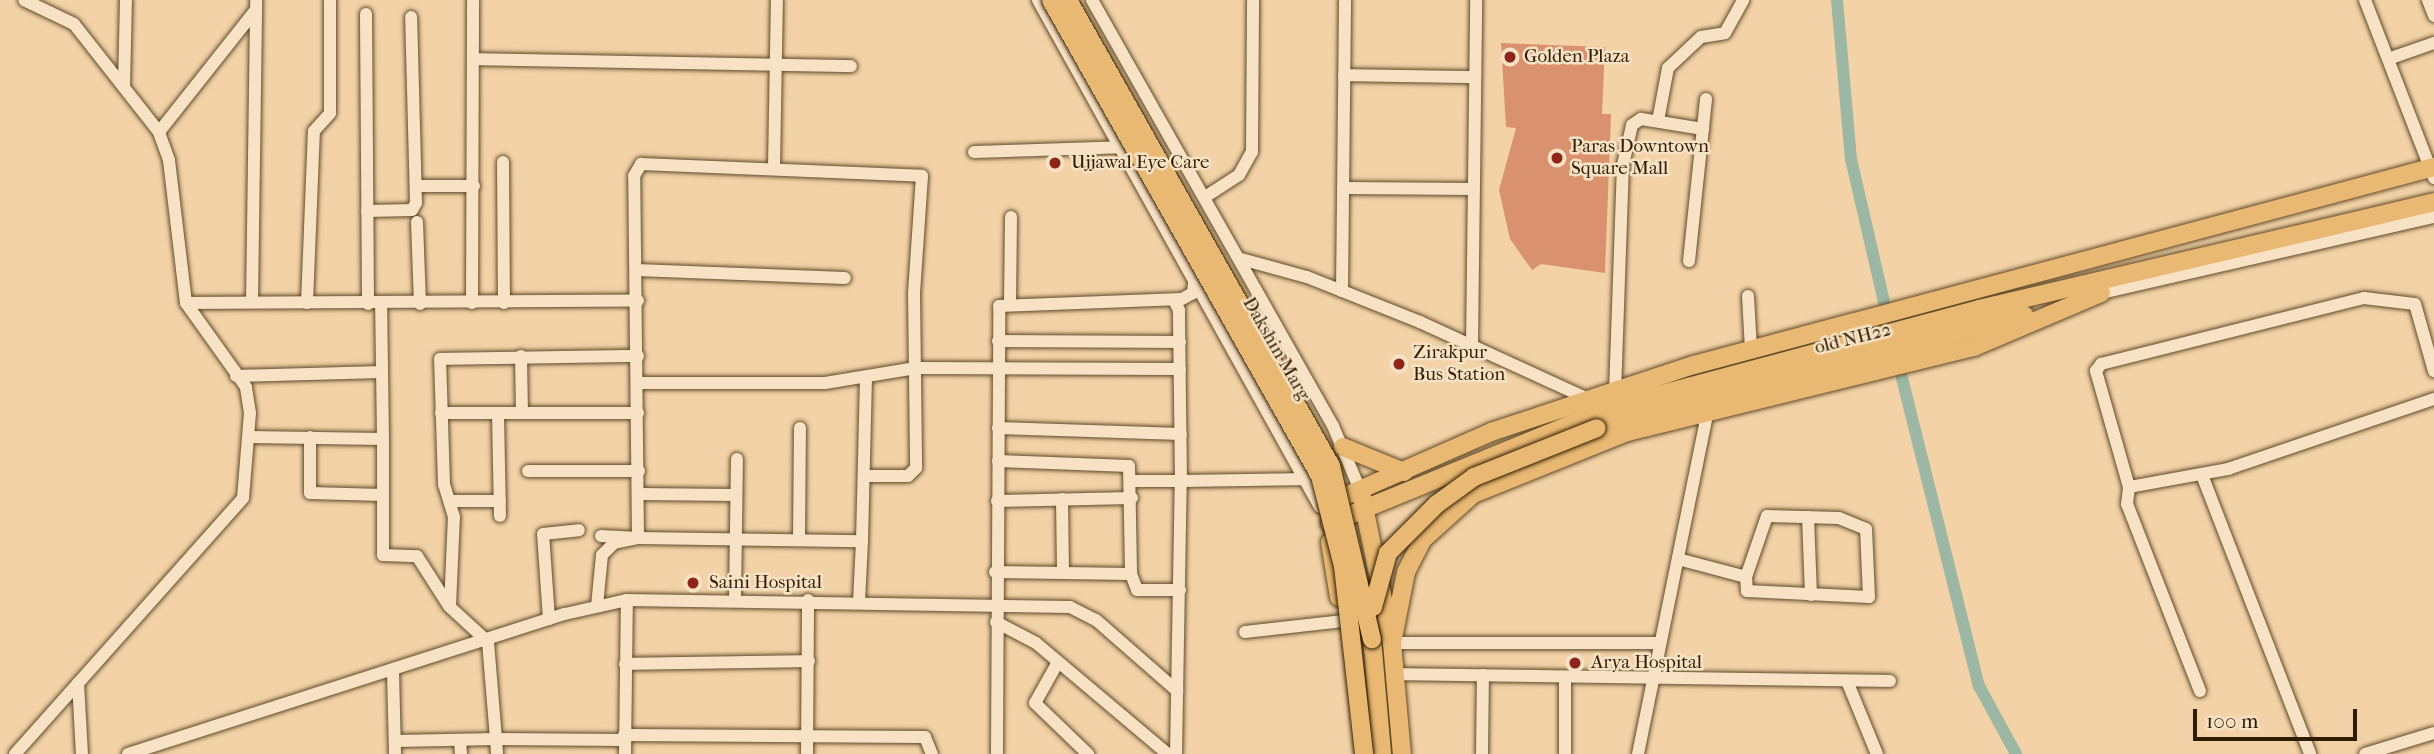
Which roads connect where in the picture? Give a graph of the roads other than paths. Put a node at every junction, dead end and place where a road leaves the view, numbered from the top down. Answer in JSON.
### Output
{"nodes":[{"id":1,"x":24,"y":0,"type":"edge"},
{"id":2,"x":126,"y":0,"type":"edge"},
{"id":3,"x":330,"y":0,"type":"edge"},
{"id":4,"x":473,"y":0,"type":"edge"},
{"id":5,"x":778,"y":0,"type":"edge"},
{"id":6,"x":1038,"y":0,"type":"edge"},
{"id":7,"x":1051,"y":0,"type":"edge"},
{"id":8,"x":1068,"y":0,"type":"edge"},
{"id":9,"x":1092,"y":0,"type":"edge"},
{"id":10,"x":1253,"y":0,"type":"edge"},
{"id":11,"x":1345,"y":0,"type":"edge"},
{"id":12,"x":1476,"y":0,"type":"edge"},
{"id":13,"x":1743,"y":0,"type":"edge"},
{"id":14,"x":2365,"y":0,"type":"edge"},
{"id":15,"x":2428,"y":0,"type":"edge"},
{"id":16,"x":39,"y":3,"type":"edge"},
{"id":17,"x":256,"y":5,"type":"edge"},
{"id":18,"x":366,"y":14,"type":"dead end"},
{"id":19,"x":2434,"y":16,"type":"edge"},
{"id":20,"x":411,"y":17,"type":"dead end"},
{"id":21,"x":2434,"y":43,"type":"edge"},
{"id":22,"x":473,"y":59,"type":"junction"},
{"id":23,"x":2388,"y":59,"type":"junction"},
{"id":24,"x":776,"y":66,"type":"junction"},
{"id":25,"x":851,"y":66,"type":"dead end"},
{"id":26,"x":1344,"y":75,"type":"junction"},
{"id":27,"x":1475,"y":77,"type":"junction"},
{"id":28,"x":124,"y":88,"type":"junction"},
{"id":29,"x":1706,"y":99,"type":"dead end"},
{"id":30,"x":1658,"y":121,"type":"junction"},
{"id":31,"x":1703,"y":129,"type":"junction"},
{"id":32,"x":159,"y":132,"type":"junction"},
{"id":33,"x":1122,"y":147,"type":"junction"},
{"id":34,"x":974,"y":152,"type":"dead end"},
{"id":35,"x":503,"y":162,"type":"dead end"},
{"id":36,"x":774,"y":167,"type":"junction"},
{"id":37,"x":2433,"y":171,"type":"edge"},
{"id":38,"x":416,"y":186,"type":"junction"},
{"id":39,"x":474,"y":186,"type":"junction"},
{"id":40,"x":1343,"y":188,"type":"junction"},
{"id":41,"x":1474,"y":189,"type":"junction"},
{"id":42,"x":1205,"y":197,"type":"junction"},
{"id":43,"x":2434,"y":202,"type":"edge"},
{"id":44,"x":367,"y":211,"type":"junction"},
{"id":45,"x":1011,"y":217,"type":"dead end"},
{"id":46,"x":2434,"y":217,"type":"edge"},
{"id":47,"x":417,"y":222,"type":"dead end"},
{"id":48,"x":1241,"y":259,"type":"junction"},
{"id":49,"x":1689,"y":261,"type":"dead end"},
{"id":50,"x":636,"y":270,"type":"junction"},
{"id":51,"x":1195,"y":275,"type":"junction"},
{"id":52,"x":845,"y":278,"type":"dead end"},
{"id":53,"x":2112,"y":278,"type":"junction"},
{"id":54,"x":1342,"y":291,"type":"junction"},
{"id":55,"x":2101,"y":293,"type":"junction"},
{"id":56,"x":1748,"y":296,"type":"dead end"},
{"id":57,"x":1174,"y":300,"type":"junction"},
{"id":58,"x":638,"y":301,"type":"junction"},
{"id":59,"x":1010,"y":301,"type":"junction"},
{"id":60,"x":252,"y":302,"type":"junction"},
{"id":61,"x":186,"y":303,"type":"junction"},
{"id":62,"x":307,"y":303,"type":"junction"},
{"id":63,"x":472,"y":303,"type":"junction"},
{"id":64,"x":504,"y":303,"type":"junction"},
{"id":65,"x":374,"y":304,"type":"junction"},
{"id":66,"x":420,"y":304,"type":"junction"},
{"id":67,"x":1967,"y":340,"type":"junction"},
{"id":68,"x":999,"y":341,"type":"junction"},
{"id":69,"x":1180,"y":342,"type":"junction"},
{"id":70,"x":1472,"y":345,"type":"junction"},
{"id":71,"x":1864,"y":348,"type":"junction"},
{"id":72,"x":1751,"y":349,"type":"junction"},
{"id":73,"x":522,"y":356,"type":"junction"},
{"id":74,"x":638,"y":356,"type":"junction"},
{"id":75,"x":916,"y":368,"type":"junction"},
{"id":76,"x":998,"y":368,"type":"junction"},
{"id":77,"x":1180,"y":369,"type":"junction"},
{"id":78,"x":2434,"y":371,"type":"edge"},
{"id":79,"x":382,"y":372,"type":"junction"},
{"id":80,"x":236,"y":376,"type":"junction"},
{"id":81,"x":866,"y":379,"type":"junction"},
{"id":82,"x":638,"y":383,"type":"junction"},
{"id":83,"x":1615,"y":393,"type":"junction"},
{"id":84,"x":2434,"y":399,"type":"edge"},
{"id":85,"x":1590,"y":400,"type":"junction"},
{"id":86,"x":1707,"y":409,"type":"junction"},
{"id":87,"x":441,"y":413,"type":"junction"},
{"id":88,"x":498,"y":413,"type":"junction"},
{"id":89,"x":522,"y":413,"type":"junction"},
{"id":90,"x":638,"y":413,"type":"junction"},
{"id":91,"x":800,"y":428,"type":"dead end"},
{"id":92,"x":998,"y":428,"type":"junction"},
{"id":93,"x":1181,"y":433,"type":"junction"},
{"id":94,"x":249,"y":437,"type":"junction"},
{"id":95,"x":310,"y":437,"type":"junction"},
{"id":96,"x":383,"y":439,"type":"junction"},
{"id":97,"x":1343,"y":447,"type":"junction"},
{"id":98,"x":737,"y":459,"type":"dead end"},
{"id":99,"x":998,"y":461,"type":"junction"},
{"id":100,"x":528,"y":471,"type":"dead end"},
{"id":101,"x":639,"y":471,"type":"junction"},
{"id":102,"x":1404,"y":472,"type":"junction"},
{"id":103,"x":2202,"y":475,"type":"junction"},
{"id":104,"x":864,"y":476,"type":"junction"},
{"id":105,"x":1310,"y":479,"type":"junction"},
{"id":106,"x":1132,"y":481,"type":"junction"},
{"id":107,"x":1181,"y":481,"type":"junction"},
{"id":108,"x":2129,"y":487,"type":"junction"},
{"id":109,"x":639,"y":494,"type":"junction"},
{"id":110,"x":383,"y":495,"type":"junction"},
{"id":111,"x":736,"y":495,"type":"junction"},
{"id":112,"x":1132,"y":498,"type":"junction"},
{"id":113,"x":1062,"y":499,"type":"junction"},
{"id":114,"x":1363,"y":499,"type":"junction"},
{"id":115,"x":450,"y":501,"type":"junction"},
{"id":116,"x":500,"y":501,"type":"junction"},
{"id":117,"x":997,"y":501,"type":"junction"},
{"id":118,"x":1320,"y":507,"type":"junction"},
{"id":119,"x":500,"y":516,"type":"dead end"},
{"id":120,"x":1808,"y":517,"type":"junction"},
{"id":121,"x":1327,"y":525,"type":"junction"},
{"id":122,"x":579,"y":530,"type":"dead end"},
{"id":123,"x":601,"y":536,"type":"dead end"},
{"id":124,"x":638,"y":538,"type":"junction"},
{"id":125,"x":735,"y":538,"type":"junction"},
{"id":126,"x":799,"y":540,"type":"junction"},
{"id":127,"x":862,"y":541,"type":"junction"},
{"id":128,"x":1678,"y":559,"type":"junction"},
{"id":129,"x":995,"y":572,"type":"junction"},
{"id":130,"x":1063,"y":572,"type":"junction"},
{"id":131,"x":1131,"y":574,"type":"junction"},
{"id":132,"x":1746,"y":577,"type":"junction"},
{"id":133,"x":1180,"y":590,"type":"junction"},
{"id":134,"x":1811,"y":596,"type":"junction"},
{"id":135,"x":735,"y":599,"type":"junction"},
{"id":136,"x":627,"y":600,"type":"junction"},
{"id":137,"x":807,"y":600,"type":"junction"},
{"id":138,"x":859,"y":602,"type":"junction"},
{"id":139,"x":995,"y":602,"type":"junction"},
{"id":140,"x":597,"y":606,"type":"junction"},
{"id":141,"x":450,"y":607,"type":"junction"},
{"id":142,"x":549,"y":619,"type":"junction"},
{"id":143,"x":1343,"y":621,"type":"junction"},
{"id":144,"x":996,"y":622,"type":"junction"},
{"id":145,"x":1245,"y":632,"type":"dead end"},
{"id":146,"x":1372,"y":639,"type":"junction"},
{"id":147,"x":488,"y":642,"type":"junction"},
{"id":148,"x":1392,"y":643,"type":"junction"},
{"id":149,"x":1660,"y":643,"type":"junction"},
{"id":150,"x":809,"y":661,"type":"junction"},
{"id":151,"x":1058,"y":662,"type":"junction"},
{"id":152,"x":625,"y":664,"type":"junction"},
{"id":153,"x":393,"y":671,"type":"junction"},
{"id":154,"x":1395,"y":674,"type":"junction"},
{"id":155,"x":1483,"y":675,"type":"junction"},
{"id":156,"x":1564,"y":677,"type":"junction"},
{"id":157,"x":1653,"y":678,"type":"junction"},
{"id":158,"x":1847,"y":681,"type":"junction"},
{"id":159,"x":1890,"y":681,"type":"dead end"},
{"id":160,"x":78,"y":683,"type":"junction"},
{"id":161,"x":1177,"y":691,"type":"junction"},
{"id":162,"x":2200,"y":691,"type":"dead end"},
{"id":163,"x":2434,"y":733,"type":"edge"},
{"id":164,"x":624,"y":737,"type":"junction"},
{"id":165,"x":806,"y":737,"type":"junction"},
{"id":166,"x":496,"y":739,"type":"junction"},
{"id":167,"x":460,"y":740,"type":"junction"},
{"id":168,"x":395,"y":748,"type":"edge"},
{"id":169,"x":15,"y":754,"type":"edge"},
{"id":170,"x":82,"y":754,"type":"edge"},
{"id":171,"x":128,"y":754,"type":"edge"},
{"id":172,"x":461,"y":754,"type":"edge"},
{"id":173,"x":497,"y":754,"type":"edge"},
{"id":174,"x":625,"y":754,"type":"edge"},
{"id":175,"x":807,"y":754,"type":"edge"},
{"id":176,"x":932,"y":754,"type":"edge"},
{"id":177,"x":997,"y":754,"type":"edge"},
{"id":178,"x":1088,"y":754,"type":"edge"},
{"id":179,"x":1168,"y":754,"type":"edge"},
{"id":180,"x":1176,"y":754,"type":"edge"},
{"id":181,"x":1356,"y":754,"type":"edge"},
{"id":182,"x":1364,"y":754,"type":"edge"},
{"id":183,"x":1382,"y":754,"type":"edge"},
{"id":184,"x":1402,"y":754,"type":"edge"},
{"id":185,"x":1482,"y":754,"type":"edge"},
{"id":186,"x":1565,"y":754,"type":"edge"},
{"id":187,"x":1637,"y":754,"type":"edge"},
{"id":188,"x":1877,"y":754,"type":"edge"},
{"id":189,"x":2310,"y":754,"type":"edge"},
{"id":190,"x":2365,"y":754,"type":"edge"}],
"edges":[{"from":1,"to":16,"type":"street"},
{"from":2,"to":28,"type":"street"},
{"from":3,"to":62,"type":"street"},
{"from":4,"to":22,"type":"street"},
{"from":5,"to":24,"type":"street"},
{"from":6,"to":33,"type":"street","name":"Dakshin Marg"},
{"from":7,"to":182,"type":"highway","name":"Dakshin Marg","bridge":true},
{"from":8,"to":146,"type":"highway","name":"Dakshin Marg","bridge":true},
{"from":9,"to":42,"type":"street","name":"Dakshin Marg"},
{"from":10,"to":42,"type":"street"},
{"from":11,"to":26,"type":"street"},
{"from":12,"to":27,"type":"street"},
{"from":13,"to":30,"type":"street"},
{"from":14,"to":23,"type":"street"},
{"from":15,"to":19,"type":"street"},
{"from":16,"to":28,"type":"street"},
{"from":17,"to":32,"type":"street"},
{"from":17,"to":60,"type":"street"},
{"from":18,"to":44,"type":"street"},
{"from":20,"to":38,"type":"street"},
{"from":21,"to":23,"type":"street"},
{"from":22,"to":24,"type":"street"},
{"from":22,"to":39,"type":"street"},
{"from":23,"to":37,"type":"street"},
{"from":24,"to":25,"type":"street"},
{"from":24,"to":36,"type":"street"},
{"from":26,"to":27,"type":"street"},
{"from":26,"to":40,"type":"street"},
{"from":27,"to":41,"type":"street"},
{"from":28,"to":32,"type":"street"},
{"from":29,"to":31,"type":"street"},
{"from":30,"to":31,"type":"street"},
{"from":30,"to":83,"type":"street"},
{"from":31,"to":49,"type":"street"},
{"from":32,"to":61,"type":"street"},
{"from":33,"to":34,"type":"street"},
{"from":33,"to":51,"type":"street","name":"Dakshin Marg"},
{"from":35,"to":64,"type":"street"},
{"from":36,"to":50,"type":"street"},
{"from":36,"to":75,"type":"street"},
{"from":37,"to":72,"type":"highway"},
{"from":38,"to":39,"type":"street"},
{"from":38,"to":44,"type":"street"},
{"from":39,"to":63,"type":"street"},
{"from":40,"to":41,"type":"street"},
{"from":40,"to":54,"type":"street"},
{"from":41,"to":70,"type":"street"},
{"from":42,"to":48,"type":"street","name":"Dakshin Marg"},
{"from":43,"to":53,"type":"highway"},
{"from":44,"to":65,"type":"street"},
{"from":45,"to":59,"type":"street"},
{"from":46,"to":55,"type":"street"},
{"from":47,"to":66,"type":"street"},
{"from":48,"to":54,"type":"street"},
{"from":48,"to":97,"type":"street","name":"Dakshin Marg"},
{"from":50,"to":52,"type":"street"},
{"from":50,"to":58,"type":"street"},
{"from":51,"to":57,"type":"street"},
{"from":51,"to":105,"type":"street","name":"Dakshin Marg"},
{"from":53,"to":55,"type":"highway"},
{"from":53,"to":71,"type":"highway"},
{"from":54,"to":70,"type":"street"},
{"from":55,"to":67,"type":"highway"},
{"from":56,"to":72,"type":"street"},
{"from":57,"to":59,"type":"street"},
{"from":57,"to":69,"type":"street"},
{"from":58,"to":64,"type":"street"},
{"from":58,"to":74,"type":"street"},
{"from":59,"to":68,"type":"street"},
{"from":60,"to":61,"type":"street"},
{"from":60,"to":62,"type":"street"},
{"from":61,"to":80,"type":"street"},
{"from":62,"to":65,"type":"street"},
{"from":63,"to":64,"type":"street"},
{"from":63,"to":66,"type":"street"},
{"from":65,"to":66,"type":"street"},
{"from":65,"to":79,"type":"street"},
{"from":67,"to":71,"type":"highway","name":"old NH22"},
{"from":67,"to":86,"type":"highway"},
{"from":68,"to":69,"type":"street"},
{"from":68,"to":76,"type":"street"},
{"from":69,"to":77,"type":"street"},
{"from":70,"to":85,"type":"street"},
{"from":71,"to":114,"type":"highway"},
{"from":71,"to":146,"type":"highway","name":"old NH22","bridge":true},
{"from":72,"to":83,"type":"highway"},
{"from":73,"to":74,"type":"street"},
{"from":73,"to":87,"type":"street"},
{"from":73,"to":89,"type":"street"},
{"from":74,"to":82,"type":"street"},
{"from":75,"to":76,"type":"street"},
{"from":75,"to":81,"type":"street"},
{"from":75,"to":104,"type":"street"},
{"from":76,"to":77,"type":"street"},
{"from":76,"to":92,"type":"street"},
{"from":77,"to":93,"type":"street"},
{"from":78,"to":108,"type":"street"},
{"from":79,"to":80,"type":"street"},
{"from":79,"to":96,"type":"street"},
{"from":80,"to":94,"type":"street"},
{"from":81,"to":82,"type":"street"},
{"from":81,"to":104,"type":"street"},
{"from":82,"to":90,"type":"street"},
{"from":83,"to":85,"type":"highway"},
{"from":84,"to":103,"type":"street"},
{"from":85,"to":102,"type":"highway"},
{"from":86,"to":128,"type":"street"},
{"from":86,"to":148,"type":"highway"},
{"from":87,"to":88,"type":"street"},
{"from":87,"to":115,"type":"street"},
{"from":88,"to":89,"type":"street"},
{"from":88,"to":116,"type":"street"},
{"from":89,"to":90,"type":"street"},
{"from":90,"to":101,"type":"street"},
{"from":91,"to":126,"type":"street"},
{"from":92,"to":93,"type":"street"},
{"from":92,"to":99,"type":"street"},
{"from":93,"to":107,"type":"street"},
{"from":94,"to":95,"type":"street"},
{"from":94,"to":160,"type":"street"},
{"from":95,"to":96,"type":"street"},
{"from":95,"to":110,"type":"street"},
{"from":96,"to":110,"type":"street"},
{"from":97,"to":102,"type":"highway"},
{"from":97,"to":114,"type":"street","name":"Dakshin Marg"},
{"from":98,"to":111,"type":"street"},
{"from":99,"to":106,"type":"street"},
{"from":99,"to":117,"type":"street"},
{"from":100,"to":101,"type":"street"},
{"from":101,"to":109,"type":"street"},
{"from":102,"to":114,"type":"highway"},
{"from":103,"to":108,"type":"street"},
{"from":103,"to":189,"type":"street"},
{"from":104,"to":127,"type":"street"},
{"from":105,"to":107,"type":"street"},
{"from":105,"to":118,"type":"street","name":"Dakshin Marg"},
{"from":106,"to":107,"type":"street"},
{"from":106,"to":112,"type":"street"},
{"from":107,"to":133,"type":"street"},
{"from":108,"to":162,"type":"street"},
{"from":109,"to":111,"type":"street"},
{"from":109,"to":124,"type":"street"},
{"from":110,"to":141,"type":"street"},
{"from":111,"to":125,"type":"street"},
{"from":112,"to":113,"type":"street"},
{"from":112,"to":131,"type":"street"},
{"from":113,"to":117,"type":"street"},
{"from":113,"to":130,"type":"street"},
{"from":114,"to":118,"type":"highway"},
{"from":114,"to":121,"type":"highway"},
{"from":114,"to":148,"type":"highway","name":"Dakshin Marg"},
{"from":115,"to":116,"type":"street"},
{"from":115,"to":141,"type":"street"},
{"from":116,"to":119,"type":"street"},
{"from":117,"to":129,"type":"street"},
{"from":118,"to":121,"type":"highway"},
{"from":120,"to":132,"type":"street"},
{"from":120,"to":134,"type":"street"},
{"from":120,"to":134,"type":"street"},
{"from":121,"to":143,"type":"highway"},
{"from":122,"to":142,"type":"street"},
{"from":123,"to":124,"type":"street"},
{"from":124,"to":125,"type":"street"},
{"from":124,"to":140,"type":"street"},
{"from":125,"to":126,"type":"street"},
{"from":125,"to":135,"type":"street"},
{"from":126,"to":127,"type":"street"},
{"from":127,"to":138,"type":"street"},
{"from":128,"to":132,"type":"street"},
{"from":128,"to":149,"type":"street"},
{"from":129,"to":130,"type":"street"},
{"from":129,"to":139,"type":"street"},
{"from":130,"to":131,"type":"street"},
{"from":131,"to":133,"type":"street"},
{"from":132,"to":134,"type":"street"},
{"from":133,"to":161,"type":"street"},
{"from":135,"to":136,"type":"street"},
{"from":135,"to":137,"type":"street"},
{"from":136,"to":140,"type":"street"},
{"from":136,"to":152,"type":"street"},
{"from":137,"to":138,"type":"street"},
{"from":137,"to":150,"type":"street"},
{"from":138,"to":139,"type":"street"},
{"from":139,"to":144,"type":"street"},
{"from":139,"to":161,"type":"street"},
{"from":140,"to":142,"type":"street"},
{"from":141,"to":147,"type":"street"},
{"from":142,"to":147,"type":"street"},
{"from":143,"to":145,"type":"street"},
{"from":143,"to":181,"type":"highway"},
{"from":144,"to":151,"type":"street"},
{"from":144,"to":177,"type":"street"},
{"from":146,"to":183,"type":"highway"},
{"from":147,"to":153,"type":"street"},
{"from":147,"to":166,"type":"street"},
{"from":148,"to":149,"type":"street"},
{"from":148,"to":154,"type":"highway","name":"Dakshin Marg"},
{"from":149,"to":157,"type":"street"},
{"from":150,"to":152,"type":"street"},
{"from":150,"to":165,"type":"street"},
{"from":151,"to":178,"type":"street"},
{"from":151,"to":179,"type":"street"},
{"from":152,"to":164,"type":"street"},
{"from":153,"to":168,"type":"street"},
{"from":153,"to":171,"type":"street"},
{"from":154,"to":155,"type":"street"},
{"from":154,"to":184,"type":"highway","name":"Dakshin Marg"},
{"from":155,"to":156,"type":"street"},
{"from":155,"to":185,"type":"street"},
{"from":156,"to":157,"type":"street"},
{"from":156,"to":186,"type":"street"},
{"from":157,"to":158,"type":"street"},
{"from":157,"to":187,"type":"street"},
{"from":158,"to":159,"type":"street"},
{"from":158,"to":188,"type":"street"},
{"from":160,"to":169,"type":"street"},
{"from":160,"to":170,"type":"street"},
{"from":161,"to":180,"type":"street"},
{"from":163,"to":190,"type":"street"},
{"from":164,"to":165,"type":"street"},
{"from":164,"to":166,"type":"street"},
{"from":164,"to":174,"type":"street"},
{"from":165,"to":175,"type":"street"},
{"from":165,"to":176,"type":"street"},
{"from":166,"to":167,"type":"street"},
{"from":166,"to":173,"type":"street"},
{"from":167,"to":168,"type":"street"},
{"from":167,"to":172,"type":"street"}]}
